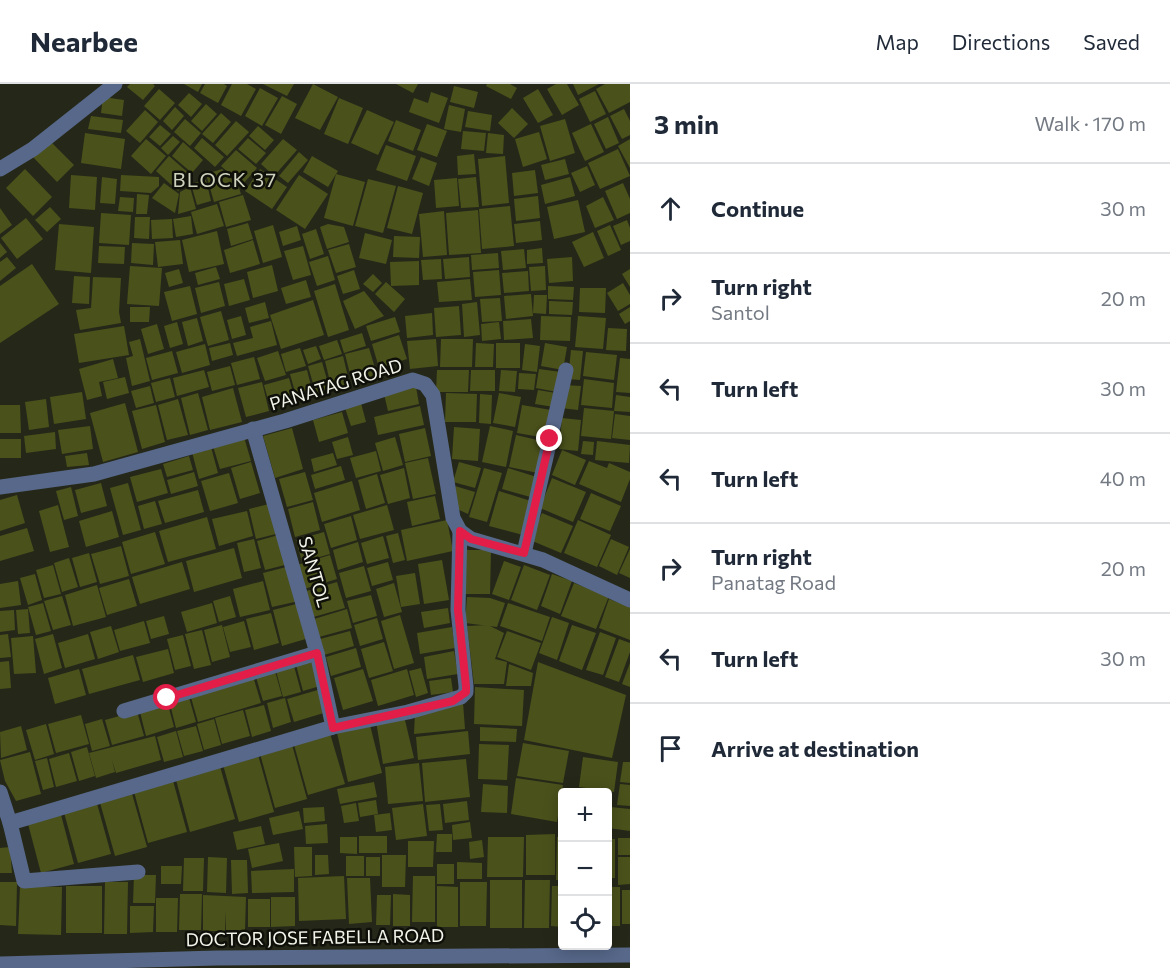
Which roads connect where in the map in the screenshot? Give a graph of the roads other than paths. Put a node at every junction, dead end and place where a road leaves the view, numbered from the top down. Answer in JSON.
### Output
{"nodes":[{"id":1,"x":115,"y":84,"type":"edge"},
{"id":2,"x":0,"y":169,"type":"edge"},
{"id":3,"x":566,"y":370,"type":"dead end"},
{"id":4,"x":253,"y":429,"type":"junction"},
{"id":5,"x":0,"y":488,"type":"edge"},
{"id":6,"x":460,"y":531,"type":"junction"},
{"id":7,"x":524,"y":553,"type":"junction"},
{"id":8,"x":630,"y":600,"type":"edge"},
{"id":9,"x":317,"y":653,"type":"junction"},
{"id":10,"x":124,"y":711,"type":"dead end"},
{"id":11,"x":333,"y":728,"type":"junction"},
{"id":12,"x":0,"y":792,"type":"edge"},
{"id":13,"x":10,"y":823,"type":"junction"},
{"id":14,"x":138,"y":872,"type":"dead end"},
{"id":15,"x":630,"y":955,"type":"edge"},
{"id":16,"x":310,"y":962,"type":"edge"},
{"id":17,"x":0,"y":964,"type":"edge"},
{"id":18,"x":157,"y":964,"type":"edge"}],
"edges":[{"from":1,"to":2,"type":"street"},
{"from":3,"to":7,"type":"street"},
{"from":4,"to":5,"type":"street","name":"PANATAG ROAD"},
{"from":4,"to":6,"type":"street","name":"PANATAG ROAD"},
{"from":4,"to":9,"type":"street","name":"SANTOL"},
{"from":6,"to":7,"type":"street"},
{"from":6,"to":11,"type":"street"},
{"from":7,"to":8,"type":"street"},
{"from":9,"to":10,"type":"street"},
{"from":9,"to":11,"type":"street","name":"SANTOL"},
{"from":11,"to":13,"type":"street"},
{"from":12,"to":13,"type":"street"},
{"from":13,"to":14,"type":"street"},
{"from":15,"to":16,"type":"street","name":"DOCTOR JOSE FABELLA ROAD"},
{"from":16,"to":18,"type":"street","name":"DOCTOR JOSE FABELLA ROAD"},
{"from":17,"to":18,"type":"street","name":"DOCTOR JOSE FABELLA ROAD"}]}
